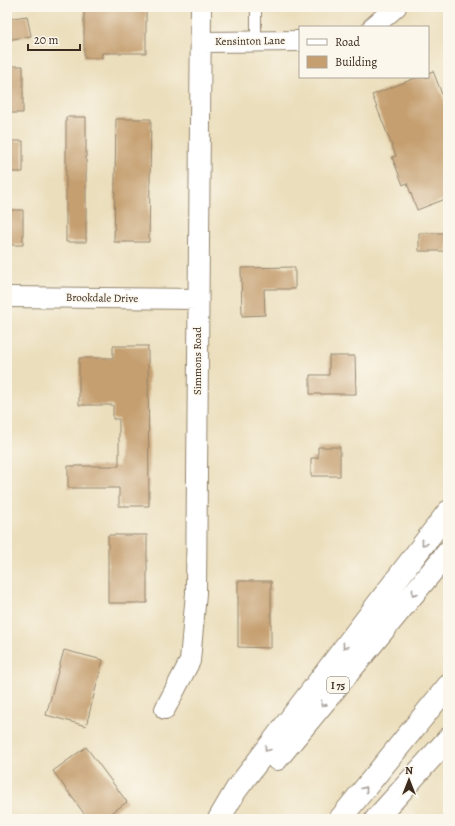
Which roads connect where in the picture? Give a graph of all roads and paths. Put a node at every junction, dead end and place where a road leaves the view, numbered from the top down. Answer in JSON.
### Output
{"nodes":[{"id":1,"x":201,"y":7,"type":"edge"},
{"id":2,"x":256,"y":7,"type":"edge"},
{"id":3,"x":396,"y":7,"type":"edge"},
{"id":4,"x":374,"y":26,"type":"edge"},
{"id":5,"x":256,"y":41,"type":"junction"},
{"id":6,"x":299,"y":41,"type":"edge"},
{"id":7,"x":201,"y":42,"type":"junction"},
{"id":8,"x":7,"y":297,"type":"edge"},
{"id":9,"x":198,"y":299,"type":"junction"},
{"id":10,"x":448,"y":512,"type":"edge"},
{"id":11,"x":448,"y":552,"type":"edge"},
{"id":12,"x":448,"y":686,"type":"edge"},
{"id":13,"x":165,"y":709,"type":"dead end"},
{"id":14,"x":448,"y":739,"type":"edge"},
{"id":15,"x":219,"y":819,"type":"edge"},
{"id":16,"x":228,"y":819,"type":"edge"},
{"id":17,"x":340,"y":819,"type":"edge"},
{"id":18,"x":376,"y":819,"type":"edge"}],
"edges":[{"from":1,"to":7,"type":"street","name":"Simmons Road"},
{"from":2,"to":5,"type":"lane"},
{"from":3,"to":4,"type":"street"},
{"from":5,"to":6,"type":"street","name":"Kensinton Lane"},
{"from":5,"to":7,"type":"street","name":"Kensinton Lane"},
{"from":7,"to":9,"type":"street","name":"Simmons Road"},
{"from":8,"to":9,"type":"street","name":"Brookdale Drive"},
{"from":9,"to":13,"type":"street","name":"Simmons Road"},
{"from":10,"to":15,"type":"highway","one_way":true},
{"from":11,"to":16,"type":"highway","number":"I 75","one_way":true},
{"from":17,"to":12,"type":"highway","one_way":true},
{"from":14,"to":18,"type":"highway"}]}
